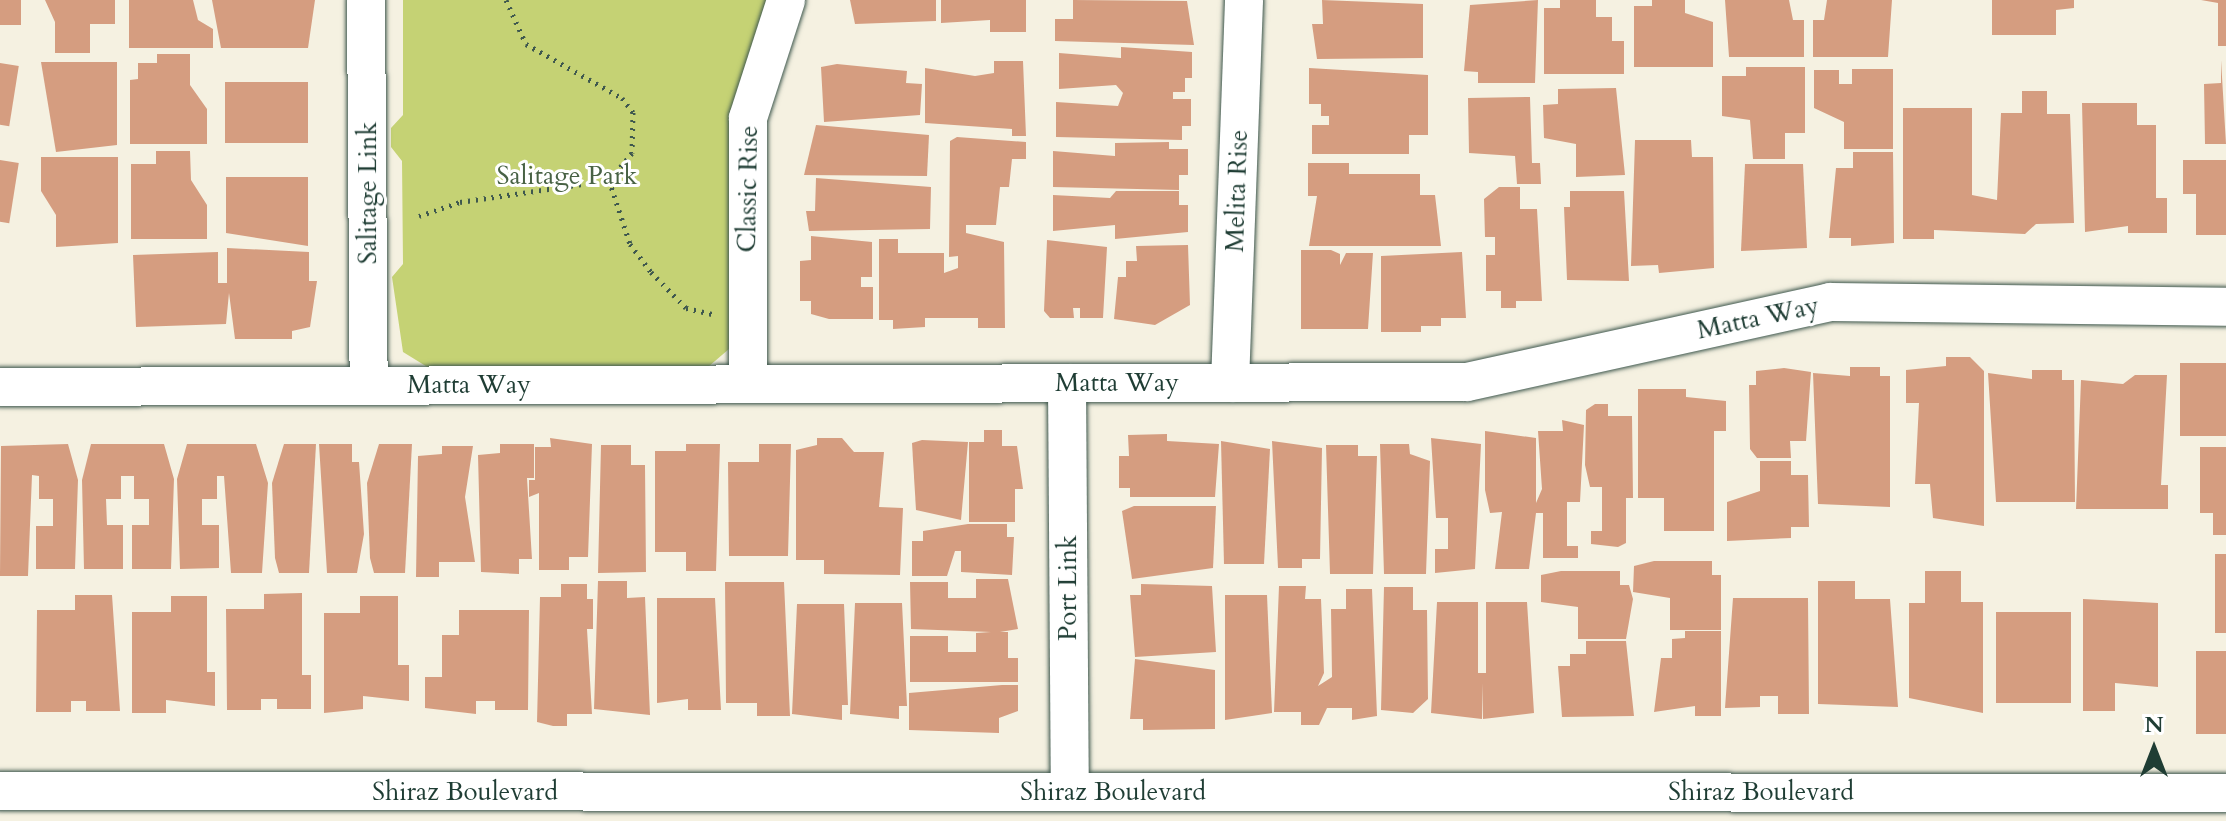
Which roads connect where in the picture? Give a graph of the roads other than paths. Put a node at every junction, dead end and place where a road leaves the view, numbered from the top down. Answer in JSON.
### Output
{"nodes":[{"id":1,"x":366,"y":0,"type":"edge"},
{"id":2,"x":786,"y":0,"type":"edge"},
{"id":3,"x":1244,"y":0,"type":"edge"},
{"id":4,"x":2226,"y":307,"type":"edge"},
{"id":5,"x":1067,"y":383,"type":"junction"},
{"id":6,"x":1230,"y":383,"type":"junction"},
{"id":7,"x":748,"y":384,"type":"junction"},
{"id":8,"x":369,"y":386,"type":"junction"},
{"id":9,"x":0,"y":387,"type":"edge"},
{"id":10,"x":0,"y":791,"type":"edge"},
{"id":11,"x":1070,"y":792,"type":"junction"},
{"id":12,"x":2226,"y":793,"type":"edge"}],
"edges":[{"from":1,"to":8,"type":"street","name":"Salitage Link"},
{"from":2,"to":7,"type":"street","name":"Classic Rise"},
{"from":3,"to":6,"type":"street","name":"Melita Rise"},
{"from":4,"to":6,"type":"street","name":"Matta Way"},
{"from":5,"to":6,"type":"street","name":"Matta Way"},
{"from":5,"to":7,"type":"street","name":"Matta Way"},
{"from":5,"to":11,"type":"street","name":"Port Link"},
{"from":7,"to":8,"type":"street","name":"Matta Way"},
{"from":8,"to":9,"type":"street","name":"Matta Way"},
{"from":10,"to":11,"type":"street","name":"Shiraz Boulevard"},
{"from":11,"to":12,"type":"street","name":"Shiraz Boulevard"}]}
